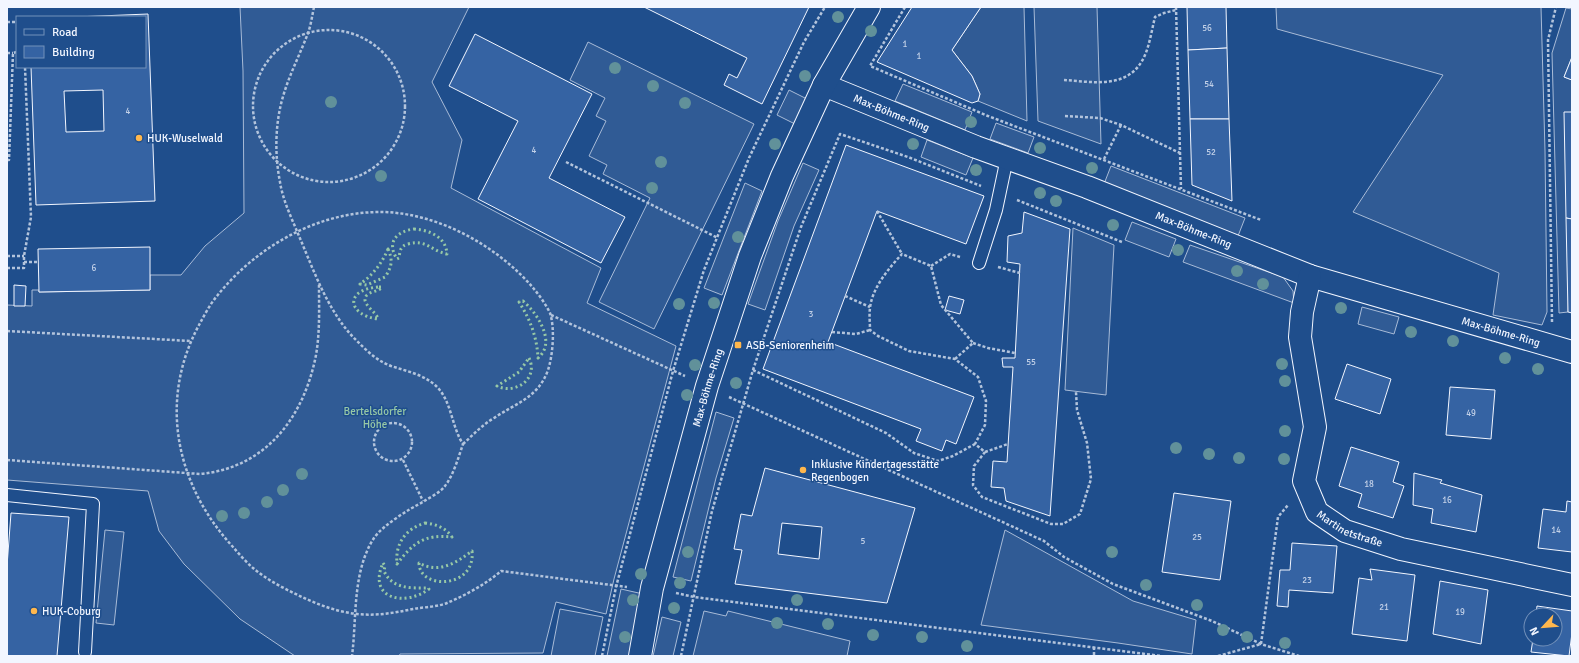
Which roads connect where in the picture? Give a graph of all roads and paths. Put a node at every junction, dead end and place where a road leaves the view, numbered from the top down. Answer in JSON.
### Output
{"nodes":[{"id":1,"x":314,"y":7,"type":"edge"},
{"id":2,"x":825,"y":7,"type":"edge"},
{"id":3,"x":869,"y":7,"type":"edge"},
{"id":4,"x":905,"y":7,"type":"edge"},
{"id":5,"x":1556,"y":7,"type":"edge"},
{"id":6,"x":1176,"y":8,"type":"edge"},
{"id":7,"x":308,"y":32,"type":"junction"},
{"id":8,"x":15,"y":52,"type":"edge"},
{"id":9,"x":7,"y":53,"type":"edge"},
{"id":10,"x":25,"y":68,"type":"edge"},
{"id":11,"x":1064,"y":80,"type":"dead end"},
{"id":12,"x":824,"y":85,"type":"junction"},
{"id":13,"x":1064,"y":116,"type":"dead end"},
{"id":14,"x":1122,"y":125,"type":"junction"},
{"id":15,"x":840,"y":134,"type":"dead end"},
{"id":16,"x":1180,"y":152,"type":"junction"},
{"id":17,"x":1007,"y":158,"type":"junction"},
{"id":18,"x":1104,"y":159,"type":"junction"},
{"id":19,"x":7,"y":160,"type":"edge"},
{"id":20,"x":566,"y":162,"type":"dead end"},
{"id":21,"x":278,"y":163,"type":"junction"},
{"id":22,"x":1181,"y":189,"type":"junction"},
{"id":23,"x":877,"y":211,"type":"dead end"},
{"id":24,"x":1261,"y":220,"type":"dead end"},
{"id":25,"x":298,"y":232,"type":"junction"},
{"id":26,"x":718,"y":238,"type":"junction"},
{"id":27,"x":902,"y":254,"type":"junction"},
{"id":28,"x":7,"y":256,"type":"edge"},
{"id":29,"x":24,"y":256,"type":"junction"},
{"id":30,"x":24,"y":262,"type":"junction"},
{"id":31,"x":38,"y":262,"type":"dead end"},
{"id":32,"x":979,"y":263,"type":"dead end"},
{"id":33,"x":7,"y":268,"type":"edge"},
{"id":34,"x":1310,"y":276,"type":"junction"},
{"id":35,"x":319,"y":284,"type":"junction"},
{"id":36,"x":845,"y":296,"type":"dead end"},
{"id":37,"x":870,"y":307,"type":"junction"},
{"id":38,"x":550,"y":315,"type":"junction"},
{"id":39,"x":870,"y":330,"type":"junction"},
{"id":40,"x":7,"y":331,"type":"edge"},
{"id":41,"x":832,"y":332,"type":"dead end"},
{"id":42,"x":191,"y":341,"type":"junction"},
{"id":43,"x":973,"y":343,"type":"junction"},
{"id":44,"x":1562,"y":350,"type":"edge"},
{"id":45,"x":1015,"y":353,"type":"dead end"},
{"id":46,"x":955,"y":359,"type":"junction"},
{"id":47,"x":753,"y":370,"type":"junction"},
{"id":48,"x":673,"y":371,"type":"junction"},
{"id":49,"x":707,"y":386,"type":"junction"},
{"id":50,"x":1076,"y":392,"type":"dead end"},
{"id":51,"x":744,"y":403,"type":"junction"},
{"id":52,"x":463,"y":444,"type":"junction"},
{"id":53,"x":975,"y":444,"type":"junction"},
{"id":54,"x":1008,"y":444,"type":"dead end"},
{"id":55,"x":985,"y":452,"type":"junction"},
{"id":56,"x":7,"y":460,"type":"edge"},
{"id":57,"x":402,"y":460,"type":"junction"},
{"id":58,"x":187,"y":474,"type":"junction"},
{"id":59,"x":1306,"y":487,"type":"junction"},
{"id":60,"x":7,"y":495,"type":"edge"},
{"id":61,"x":423,"y":501,"type":"junction"},
{"id":62,"x":1572,"y":585,"type":"edge"},
{"id":63,"x":616,"y":587,"type":"junction"},
{"id":64,"x":652,"y":588,"type":"junction"},
{"id":65,"x":694,"y":597,"type":"junction"},
{"id":66,"x":356,"y":614,"type":"junction"},
{"id":67,"x":1261,"y":644,"type":"junction"},
{"id":68,"x":1094,"y":647,"type":"junction"},
{"id":69,"x":85,"y":652,"type":"dead end"},
{"id":70,"x":352,"y":656,"type":"edge"},
{"id":71,"x":602,"y":656,"type":"edge"},
{"id":72,"x":640,"y":656,"type":"edge"},
{"id":73,"x":681,"y":656,"type":"edge"},
{"id":74,"x":1094,"y":656,"type":"edge"},
{"id":75,"x":1161,"y":656,"type":"edge"},
{"id":76,"x":1218,"y":656,"type":"edge"},
{"id":77,"x":1299,"y":656,"type":"edge"}],
"edges":[{"from":1,"to":7,"type":"path"},
{"from":2,"to":26,"type":"path"},
{"from":3,"to":12,"type":"street","name":"Max-Böhme-Ring"},
{"from":4,"to":18,"type":"path"},
{"from":5,"to":44,"type":"path"},
{"from":6,"to":11,"type":"path"},
{"from":6,"to":16,"type":"path"},
{"from":7,"to":21,"type":"path"},
{"from":7,"to":21,"type":"path"},
{"from":7,"to":21,"type":"path"},
{"from":8,"to":9,"type":"path"},
{"from":8,"to":19,"type":"path"},
{"from":10,"to":29,"type":"path"},
{"from":12,"to":17,"type":"street","name":"Max-Böhme-Ring"},
{"from":12,"to":49,"type":"street","name":"Max-Böhme-Ring"},
{"from":13,"to":14,"type":"path"},
{"from":14,"to":16,"type":"path"},
{"from":14,"to":18,"type":"path"},
{"from":15,"to":47,"type":"path"},
{"from":16,"to":22,"type":"path"},
{"from":17,"to":32,"type":"lane"},
{"from":17,"to":34,"type":"street","name":"Max-Böhme-Ring"},
{"from":18,"to":22,"type":"path"},
{"from":20,"to":26,"type":"path"},
{"from":21,"to":25,"type":"path"},
{"from":22,"to":24,"type":"path"},
{"from":23,"to":27,"type":"path"},
{"from":25,"to":35,"type":"path"},
{"from":25,"to":38,"type":"path"},
{"from":25,"to":42,"type":"path"},
{"from":26,"to":48,"type":"path"},
{"from":27,"to":37,"type":"path"},
{"from":27,"to":43,"type":"path"},
{"from":28,"to":29,"type":"path"},
{"from":29,"to":30,"type":"path"},
{"from":30,"to":31,"type":"path"},
{"from":30,"to":33,"type":"path"},
{"from":34,"to":44,"type":"street","name":"Max-Böhme-Ring"},
{"from":34,"to":59,"type":"street","name":"Martinetstraße"},
{"from":35,"to":52,"type":"path"},
{"from":35,"to":58,"type":"path"},
{"from":36,"to":37,"type":"path"},
{"from":37,"to":39,"type":"path"},
{"from":38,"to":48,"type":"path"},
{"from":38,"to":52,"type":"path"},
{"from":39,"to":41,"type":"path"},
{"from":39,"to":46,"type":"path"},
{"from":40,"to":42,"type":"path"},
{"from":42,"to":58,"type":"path"},
{"from":43,"to":45,"type":"path"},
{"from":43,"to":46,"type":"path"},
{"from":46,"to":53,"type":"path"},
{"from":47,"to":51,"type":"path"},
{"from":47,"to":53,"type":"path"},
{"from":48,"to":49,"type":"path"},
{"from":48,"to":63,"type":"path"},
{"from":49,"to":64,"type":"street","name":"Max-Böhme-Ring"},
{"from":50,"to":55,"type":"path"},
{"from":51,"to":65,"type":"path"},
{"from":51,"to":67,"type":"path"},
{"from":52,"to":61,"type":"path"},
{"from":53,"to":55,"type":"path"},
{"from":54,"to":55,"type":"path"},
{"from":56,"to":58,"type":"path"},
{"from":57,"to":57,"type":"path"},
{"from":57,"to":61,"type":"path"},
{"from":58,"to":66,"type":"path"},
{"from":59,"to":62,"type":"street","name":"Martinetstraße"},
{"from":59,"to":67,"type":"path"},
{"from":60,"to":69,"type":"lane"},
{"from":61,"to":66,"type":"path"},
{"from":63,"to":64,"type":"path"},
{"from":63,"to":66,"type":"path"},
{"from":63,"to":71,"type":"path"},
{"from":64,"to":72,"type":"street","name":"Max-Böhme-Ring"},
{"from":65,"to":68,"type":"path"},
{"from":65,"to":73,"type":"path"},
{"from":66,"to":70,"type":"path"},
{"from":67,"to":76,"type":"path"},
{"from":67,"to":77,"type":"path"},
{"from":68,"to":74,"type":"path"},
{"from":68,"to":75,"type":"path"}]}
